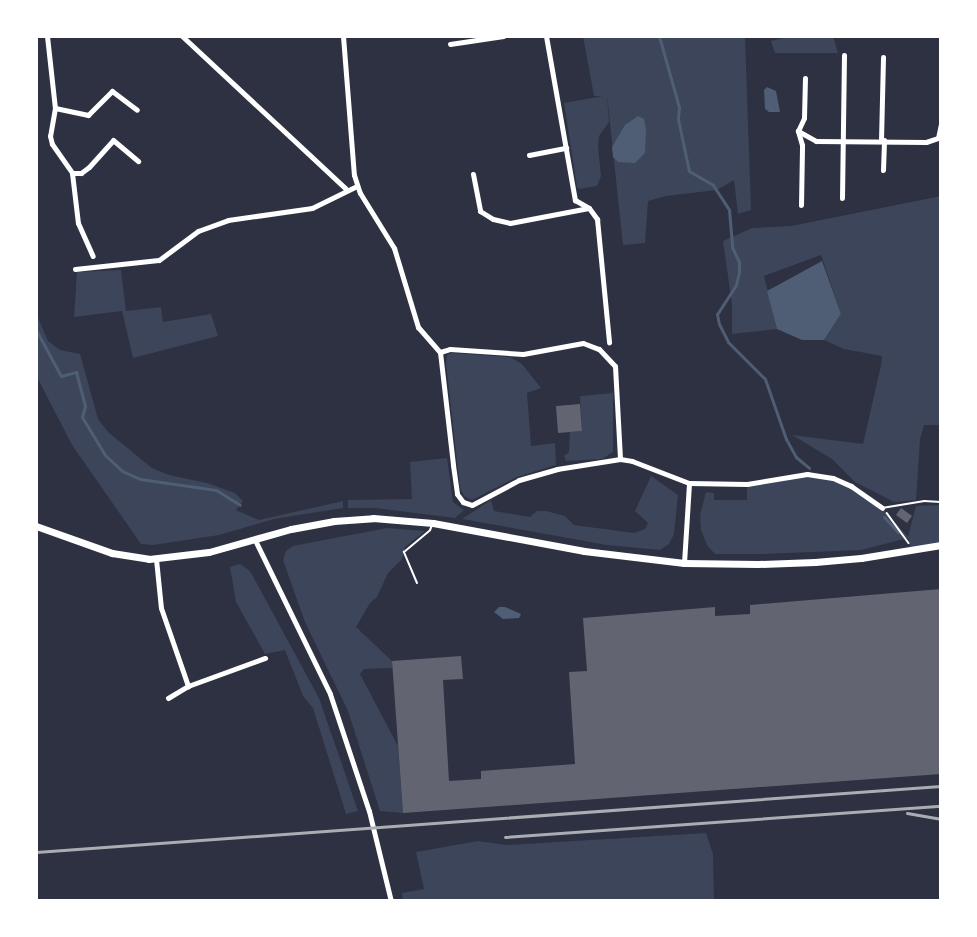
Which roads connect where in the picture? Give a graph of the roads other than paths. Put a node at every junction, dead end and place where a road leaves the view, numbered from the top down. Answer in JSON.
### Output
{"nodes":[{"id":1,"x":47,"y":36,"type":"edge"},
{"id":2,"x":182,"y":36,"type":"edge"},
{"id":3,"x":343,"y":36,"type":"edge"},
{"id":4,"x":503,"y":36,"type":"edge"},
{"id":5,"x":546,"y":36,"type":"edge"},
{"id":6,"x":450,"y":44,"type":"dead end"},
{"id":7,"x":844,"y":55,"type":"dead end"},
{"id":8,"x":883,"y":57,"type":"dead end"},
{"id":9,"x":805,"y":78,"type":"dead end"},
{"id":10,"x":55,"y":108,"type":"junction"},
{"id":11,"x":137,"y":110,"type":"dead end"},
{"id":12,"x":941,"y":124,"type":"edge"},
{"id":13,"x":798,"y":132,"type":"junction"},
{"id":14,"x":882,"y":140,"type":"junction"},
{"id":15,"x":843,"y":141,"type":"junction"},
{"id":16,"x":566,"y":148,"type":"junction"},
{"id":17,"x":529,"y":155,"type":"dead end"},
{"id":18,"x":138,"y":161,"type":"dead end"},
{"id":19,"x":883,"y":170,"type":"dead end"},
{"id":20,"x":72,"y":173,"type":"junction"},
{"id":21,"x":473,"y":174,"type":"dead end"},
{"id":22,"x":357,"y":186,"type":"junction"},
{"id":23,"x":347,"y":190,"type":"junction"},
{"id":24,"x":842,"y":198,"type":"dead end"},
{"id":25,"x":801,"y":205,"type":"dead end"},
{"id":26,"x":589,"y":208,"type":"junction"},
{"id":27,"x":93,"y":256,"type":"dead end"},
{"id":28,"x":75,"y":269,"type":"dead end"},
{"id":29,"x":609,"y":342,"type":"dead end"},
{"id":30,"x":440,"y":352,"type":"junction"},
{"id":31,"x":620,"y":459,"type":"junction"},
{"id":32,"x":689,"y":483,"type":"junction"},
{"id":33,"x":941,"y":502,"type":"edge"},
{"id":34,"x":882,"y":508,"type":"joint"},
{"id":35,"x":433,"y":523,"type":"junction"},
{"id":36,"x":36,"y":526,"type":"edge"},
{"id":37,"x":255,"y":540,"type":"junction"},
{"id":38,"x":941,"y":545,"type":"edge"},
{"id":39,"x":156,"y":559,"type":"junction"},
{"id":40,"x":684,"y":563,"type":"junction"},
{"id":41,"x":417,"y":583,"type":"dead end"},
{"id":42,"x":265,"y":658,"type":"dead end"},
{"id":43,"x":188,"y":686,"type":"junction"},
{"id":44,"x":168,"y":698,"type":"dead end"},
{"id":45,"x":391,"y":901,"type":"edge"}],
"edges":[{"from":1,"to":10,"type":"street"},
{"from":2,"to":23,"type":"street"},
{"from":3,"to":22,"type":"street"},
{"from":4,"to":6,"type":"street"},
{"from":5,"to":16,"type":"street"},
{"from":7,"to":15,"type":"street"},
{"from":8,"to":14,"type":"street"},
{"from":9,"to":13,"type":"street"},
{"from":10,"to":11,"type":"street"},
{"from":10,"to":20,"type":"street"},
{"from":12,"to":14,"type":"street"},
{"from":13,"to":15,"type":"street"},
{"from":13,"to":25,"type":"street"},
{"from":14,"to":15,"type":"street"},
{"from":14,"to":19,"type":"street"},
{"from":15,"to":24,"type":"street"},
{"from":16,"to":17,"type":"street"},
{"from":16,"to":26,"type":"street"},
{"from":18,"to":20,"type":"street"},
{"from":20,"to":27,"type":"street"},
{"from":21,"to":26,"type":"street"},
{"from":22,"to":23,"type":"street"},
{"from":22,"to":30,"type":"street"},
{"from":23,"to":28,"type":"street"},
{"from":26,"to":29,"type":"street"},
{"from":30,"to":31,"type":"street"},
{"from":30,"to":31,"type":"street"},
{"from":31,"to":32,"type":"street"},
{"from":32,"to":34,"type":"street"},
{"from":32,"to":40,"type":"street"},
{"from":33,"to":34,"type":"lane"},
{"from":35,"to":37,"type":"street"},
{"from":35,"to":40,"type":"street"},
{"from":35,"to":41,"type":"lane"},
{"from":36,"to":39,"type":"street"},
{"from":37,"to":39,"type":"street"},
{"from":37,"to":45,"type":"street"},
{"from":38,"to":40,"type":"street"},
{"from":39,"to":43,"type":"street"},
{"from":42,"to":43,"type":"street"},
{"from":43,"to":44,"type":"street"}]}
